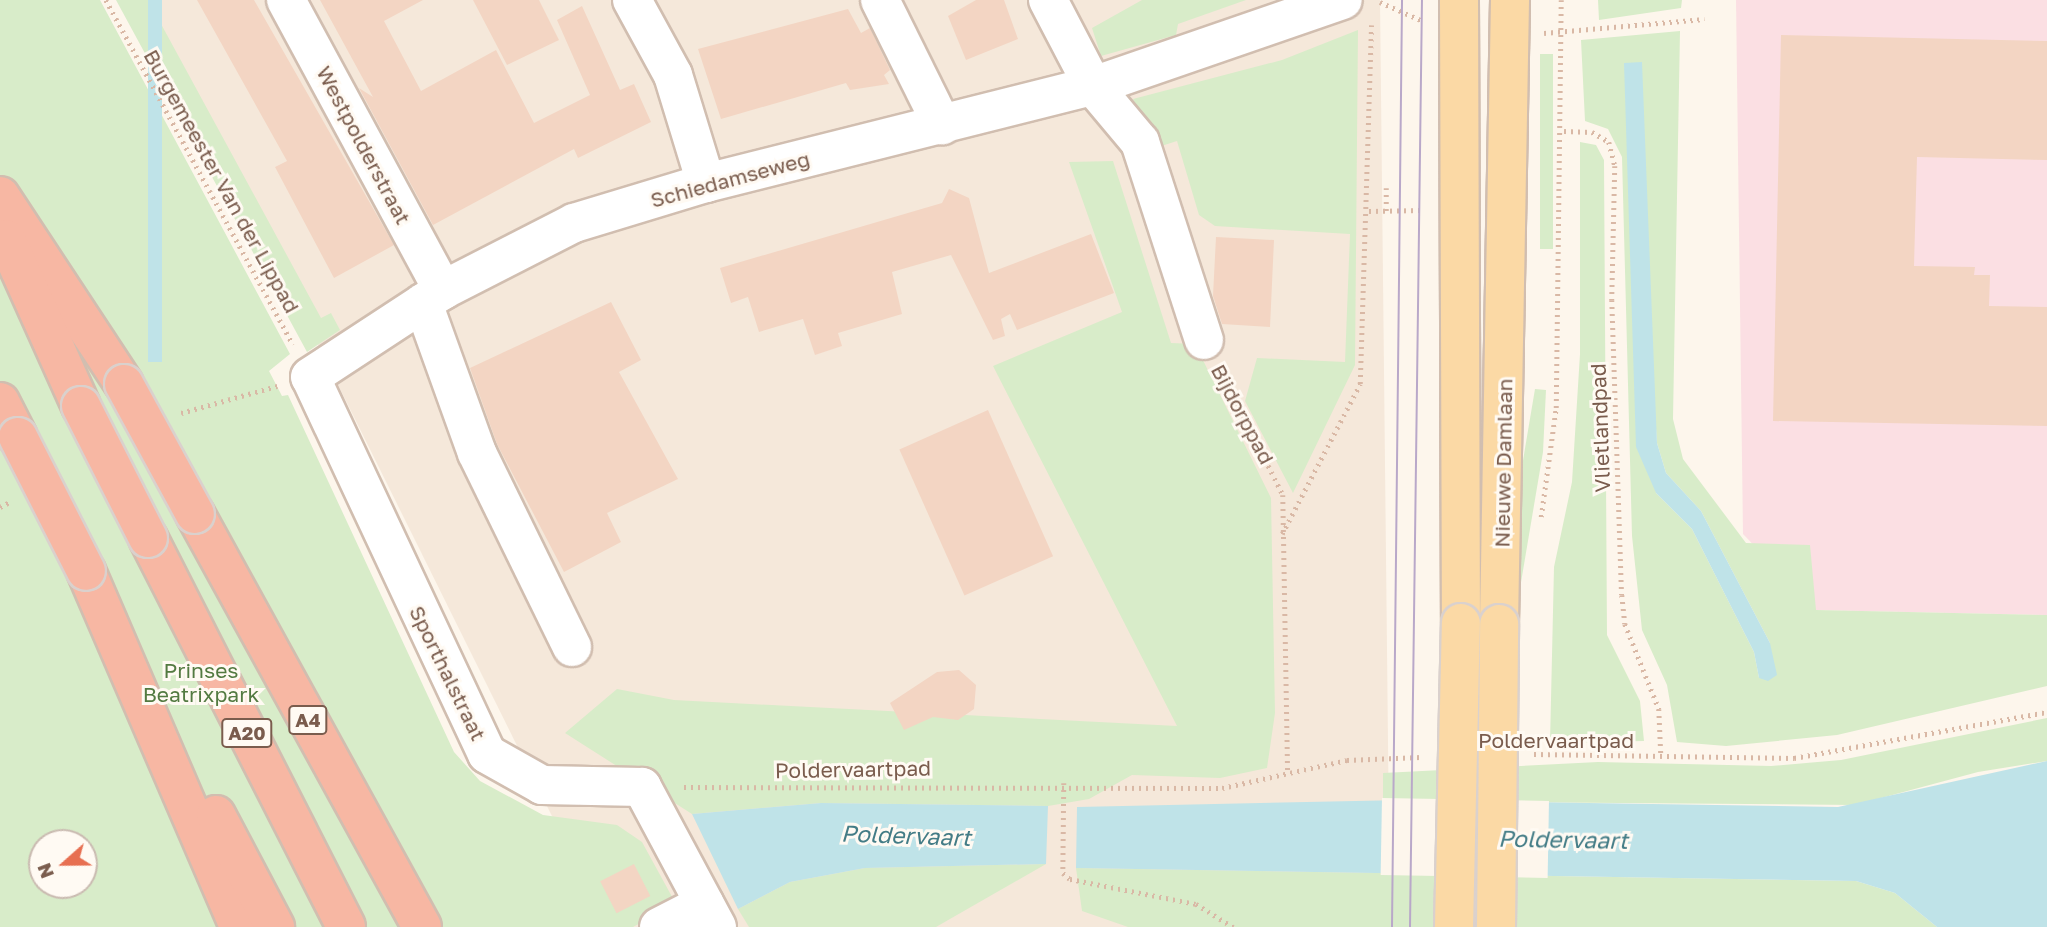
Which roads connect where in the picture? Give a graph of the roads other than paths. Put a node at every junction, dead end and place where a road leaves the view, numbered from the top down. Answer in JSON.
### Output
{"nodes":[{"id":1,"x":286,"y":0,"type":"edge"},
{"id":2,"x":632,"y":0,"type":"edge"},
{"id":3,"x":880,"y":0,"type":"edge"},
{"id":4,"x":1048,"y":0,"type":"edge"},
{"id":5,"x":1459,"y":0,"type":"edge"},
{"id":6,"x":1510,"y":0,"type":"edge"},
{"id":7,"x":1357,"y":6,"type":"edge"},
{"id":8,"x":1291,"y":10,"type":"edge"},
{"id":9,"x":1093,"y":86,"type":"junction"},
{"id":10,"x":942,"y":125,"type":"junction"},
{"id":11,"x":706,"y":183,"type":"junction"},
{"id":12,"x":0,"y":196,"type":"edge"},
{"id":13,"x":0,"y":226,"type":"edge"},
{"id":14,"x":433,"y":297,"type":"junction"},
{"id":15,"x":1204,"y":340,"type":"road end"},
{"id":16,"x":310,"y":377,"type":"joint"},
{"id":17,"x":0,"y":402,"type":"edge"},
{"id":18,"x":90,"y":578,"type":"junction"},
{"id":19,"x":572,"y":647,"type":"dead end"},
{"id":20,"x":711,"y":916,"type":"edge"},
{"id":21,"x":239,"y":927,"type":"edge"},
{"id":22,"x":275,"y":927,"type":"edge"},
{"id":23,"x":346,"y":927,"type":"edge"},
{"id":24,"x":422,"y":927,"type":"edge"},
{"id":25,"x":659,"y":927,"type":"edge"},
{"id":26,"x":1454,"y":927,"type":"edge"},
{"id":27,"x":1496,"y":927,"type":"edge"}],
"edges":[{"from":1,"to":14,"type":"street","name":"Westpolderstraat"},
{"from":2,"to":11,"type":"street"},
{"from":3,"to":10,"type":"street"},
{"from":4,"to":9,"type":"street","name":"Bijdorppad"},
{"from":5,"to":26,"type":"main road","name":"Nieuwe Damlaan","bridge":true},
{"from":6,"to":27,"type":"main road","name":"Nieuwe Damlaan","bridge":true},
{"from":7,"to":8,"type":"street","name":"Schiedamseweg"},
{"from":8,"to":9,"type":"street","name":"Schiedamseweg"},
{"from":9,"to":10,"type":"street","name":"Schiedamseweg"},
{"from":9,"to":15,"type":"street","name":"Bijdorppad"},
{"from":10,"to":11,"type":"street","name":"Schiedamseweg"},
{"from":11,"to":14,"type":"street","name":"Schiedamseweg"},
{"from":12,"to":24,"type":"highway","number":"A4","bridge":true},
{"from":13,"to":23,"type":"highway","number":"A20","bridge":true},
{"from":14,"to":16,"type":"street","name":"Schiedamseweg"},
{"from":14,"to":19,"type":"street","name":"Westpolderstraat"},
{"from":16,"to":20,"type":"street","name":"Sporthalstraat"},
{"from":17,"to":18,"type":"highway","bridge":true},
{"from":18,"to":21,"type":"highway"},
{"from":18,"to":22,"type":"highway"},
{"from":20,"to":25,"type":"street"}]}
